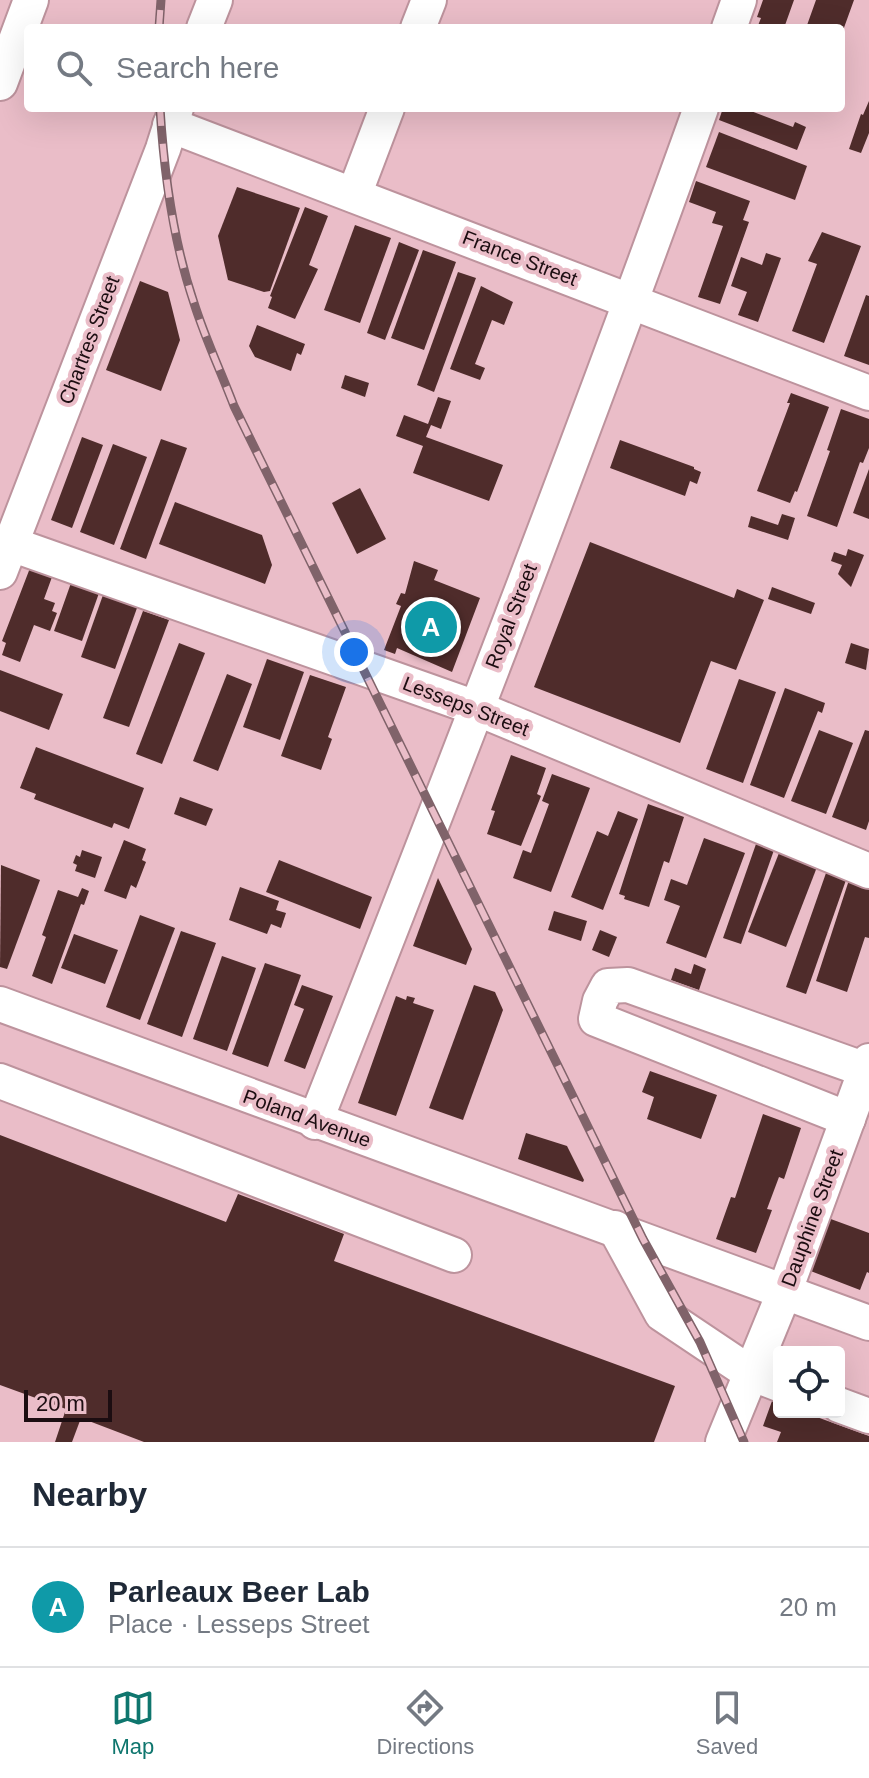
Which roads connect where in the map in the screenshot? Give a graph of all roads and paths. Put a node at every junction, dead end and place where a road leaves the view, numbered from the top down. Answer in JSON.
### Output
{"nodes":[{"id":1,"x":31,"y":0,"type":"edge"},
{"id":2,"x":215,"y":0,"type":"edge"},
{"id":3,"x":429,"y":0,"type":"edge"},
{"id":4,"x":739,"y":0,"type":"edge"},
{"id":5,"x":206,"y":24,"type":"edge"},
{"id":6,"x":420,"y":24,"type":"edge"},
{"id":7,"x":730,"y":24,"type":"edge"},
{"id":8,"x":0,"y":83,"type":"edge"},
{"id":9,"x":385,"y":112,"type":"edge"},
{"id":10,"x":700,"y":112,"type":"edge"},
{"id":11,"x":173,"y":116,"type":"edge"},
{"id":12,"x":354,"y":195,"type":"junction"},
{"id":13,"x":631,"y":301,"type":"junction"},
{"id":14,"x":869,"y":393,"type":"edge"},
{"id":15,"x":5,"y":558,"type":"edge"},
{"id":16,"x":476,"y":708,"type":"junction"},
{"id":17,"x":869,"y":871,"type":"edge"},
{"id":18,"x":0,"y":1004,"type":"edge"},
{"id":19,"x":867,"y":1065,"type":"edge"},
{"id":20,"x":0,"y":1081,"type":"edge"},
{"id":21,"x":848,"y":1119,"type":"junction"},
{"id":22,"x":315,"y":1122,"type":"junction"},
{"id":23,"x":615,"y":1228,"type":"junction"},
{"id":24,"x":454,"y":1255,"type":"dead end"},
{"id":25,"x":784,"y":1293,"type":"junction"},
{"id":26,"x":869,"y":1323,"type":"edge"},
{"id":27,"x":765,"y":1378,"type":"edge"},
{"id":28,"x":845,"y":1407,"type":"edge"},
{"id":29,"x":869,"y":1416,"type":"edge"},
{"id":30,"x":723,"y":1442,"type":"edge"}],
"edges":[{"from":1,"to":8,"type":"street"},
{"from":2,"to":5,"type":"street"},
{"from":3,"to":6,"type":"street"},
{"from":4,"to":7,"type":"street"},
{"from":9,"to":12,"type":"street"},
{"from":10,"to":13,"type":"street","name":"Royal Street"},
{"from":11,"to":12,"type":"street","name":"France Street"},
{"from":11,"to":15,"type":"street","name":"Chartres Street"},
{"from":12,"to":13,"type":"street","name":"France Street"},
{"from":13,"to":14,"type":"street","name":"France Street"},
{"from":13,"to":16,"type":"street","name":"Royal Street"},
{"from":15,"to":16,"type":"street","name":"Lesseps Street"},
{"from":16,"to":17,"type":"street","name":"Lesseps Street"},
{"from":16,"to":22,"type":"street","name":"Royal Street"},
{"from":18,"to":22,"type":"street","name":"Poland Avenue"},
{"from":19,"to":21,"type":"street","name":"Dauphine Street"},
{"from":19,"to":21,"type":"street"},
{"from":20,"to":24,"type":"street"},
{"from":21,"to":25,"type":"street","name":"Dauphine Street"},
{"from":22,"to":23,"type":"street","name":"Poland Avenue"},
{"from":23,"to":25,"type":"street","name":"Poland Avenue"},
{"from":23,"to":27,"type":"street"},
{"from":25,"to":26,"type":"street","name":"Poland Avenue"},
{"from":25,"to":27,"type":"street","name":"Dauphine Street"},
{"from":27,"to":30,"type":"street","name":"Dauphine Street"},
{"from":28,"to":29,"type":"street"}]}
